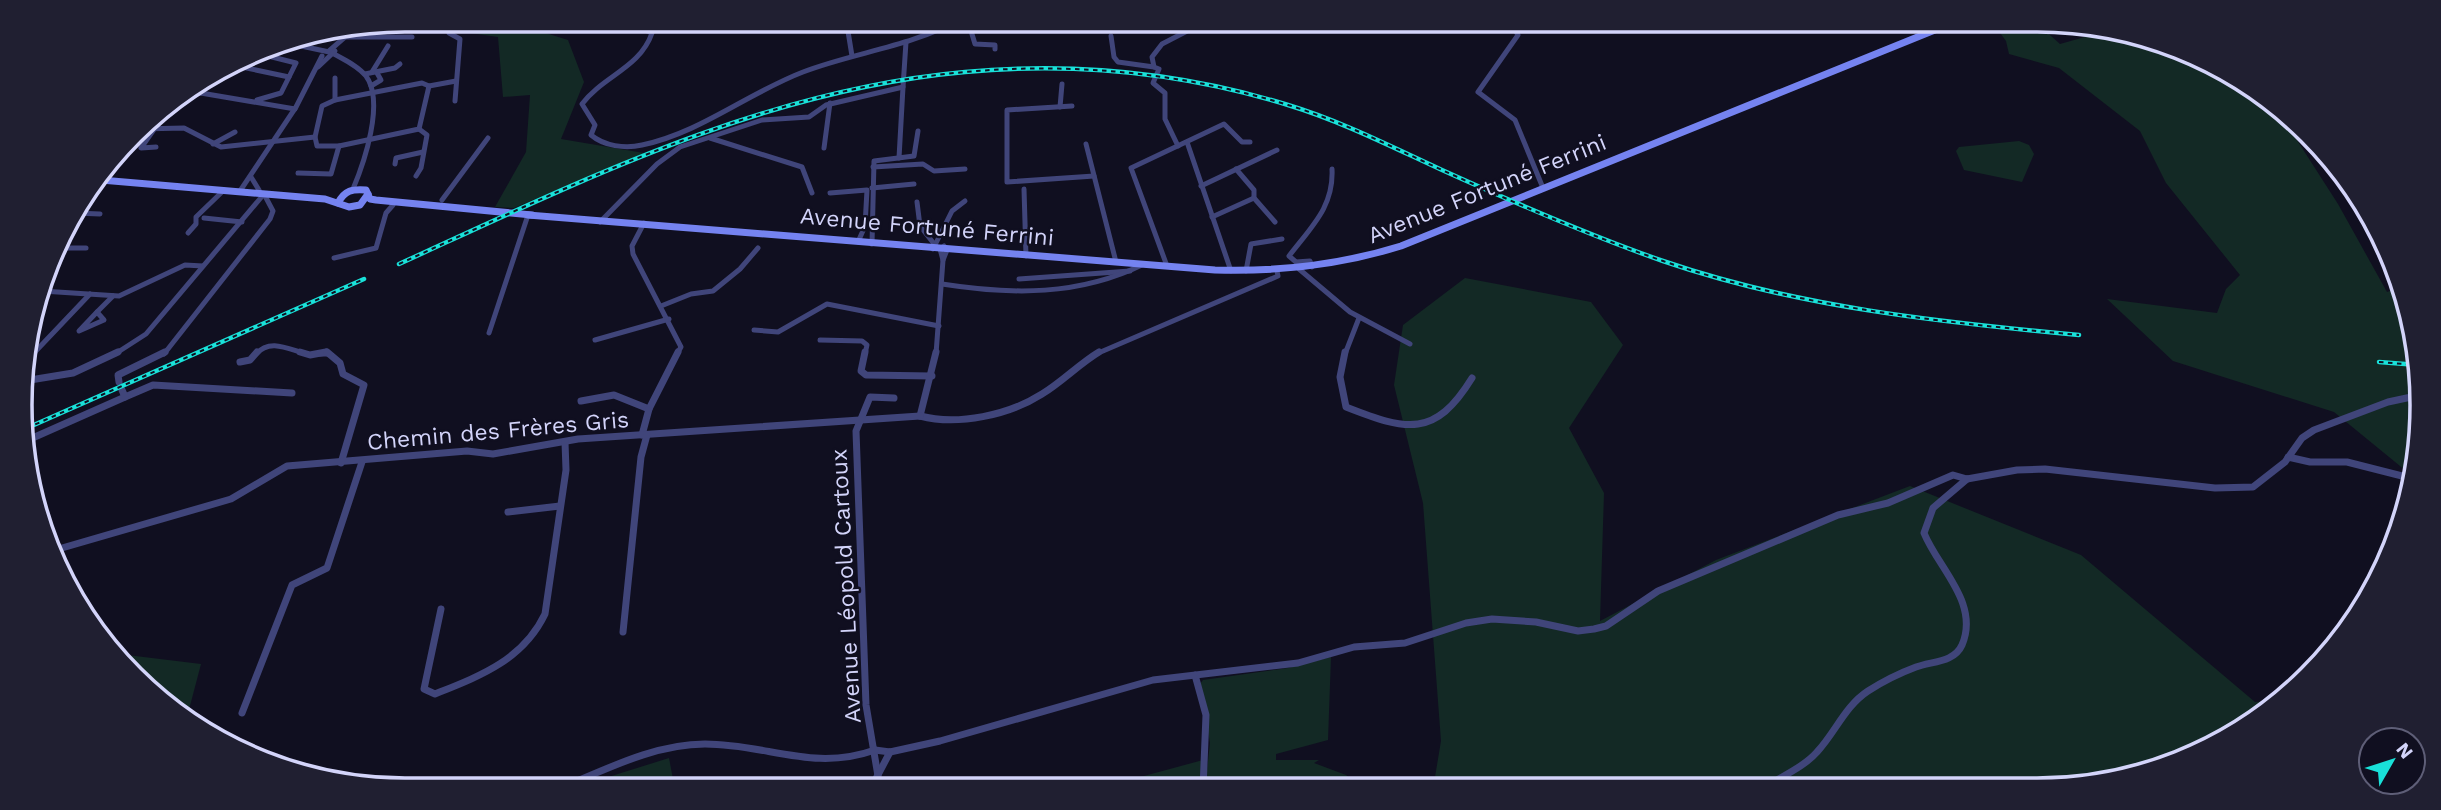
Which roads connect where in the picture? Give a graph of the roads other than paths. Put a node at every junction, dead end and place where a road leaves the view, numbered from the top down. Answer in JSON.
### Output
{"nodes":[{"id":1,"x":449,"y":32,"type":"edge"},
{"id":2,"x":650,"y":32,"type":"edge"},
{"id":3,"x":848,"y":32,"type":"edge"},
{"id":4,"x":938,"y":32,"type":"edge"},
{"id":5,"x":972,"y":32,"type":"edge"},
{"id":6,"x":1185,"y":32,"type":"edge"},
{"id":7,"x":1516,"y":32,"type":"edge"},
{"id":8,"x":1923,"y":32,"type":"edge"},
{"id":9,"x":1929,"y":32,"type":"edge"},
{"id":10,"x":1111,"y":36,"type":"dead end"},
{"id":11,"x":346,"y":37,"type":"joint"},
{"id":12,"x":412,"y":37,"type":"dead end"},
{"id":13,"x":906,"y":42,"type":"junction"},
{"id":14,"x":336,"y":46,"type":"junction"},
{"id":15,"x":388,"y":46,"type":"dead end"},
{"id":16,"x":299,"y":47,"type":"edge"},
{"id":17,"x":995,"y":48,"type":"dead end"},
{"id":18,"x":1881,"y":51,"type":"junction"},
{"id":19,"x":334,"y":54,"type":"junction"},
{"id":20,"x":325,"y":56,"type":"junction"},
{"id":21,"x":271,"y":57,"type":"edge"},
{"id":22,"x":852,"y":57,"type":"junction"},
{"id":23,"x":342,"y":60,"type":"junction"},
{"id":24,"x":400,"y":64,"type":"dead end"},
{"id":25,"x":245,"y":68,"type":"edge"},
{"id":26,"x":1156,"y":69,"type":"junction"},
{"id":27,"x":374,"y":72,"type":"junction"},
{"id":28,"x":365,"y":74,"type":"junction"},
{"id":29,"x":289,"y":77,"type":"junction"},
{"id":30,"x":335,"y":78,"type":"dead end"},
{"id":31,"x":457,"y":81,"type":"junction"},
{"id":32,"x":903,"y":82,"type":"junction"},
{"id":33,"x":1062,"y":85,"type":"dead end"},
{"id":34,"x":429,"y":86,"type":"junction"},
{"id":35,"x":372,"y":89,"type":"junction"},
{"id":36,"x":204,"y":90,"type":"edge"},
{"id":37,"x":201,"y":93,"type":"joint"},
{"id":38,"x":335,"y":100,"type":"junction"},
{"id":39,"x":255,"y":101,"type":"junction"},
{"id":40,"x":455,"y":101,"type":"dead end"},
{"id":41,"x":830,"y":103,"type":"junction"},
{"id":42,"x":1072,"y":106,"type":"dead end"},
{"id":43,"x":1060,"y":107,"type":"junction"},
{"id":44,"x":295,"y":109,"type":"junction"},
{"id":45,"x":155,"y":128,"type":"joint"},
{"id":46,"x":419,"y":129,"type":"junction"},
{"id":47,"x":918,"y":131,"type":"dead end"},
{"id":48,"x":236,"y":132,"type":"dead end"},
{"id":49,"x":673,"y":135,"type":"junction"},
{"id":50,"x":315,"y":137,"type":"junction"},
{"id":51,"x":488,"y":138,"type":"dead end"},
{"id":52,"x":709,"y":138,"type":"junction"},
{"id":53,"x":368,"y":139,"type":"junction"},
{"id":54,"x":1187,"y":142,"type":"junction"},
{"id":55,"x":1250,"y":142,"type":"dead end"},
{"id":56,"x":213,"y":144,"type":"junction"},
{"id":57,"x":272,"y":144,"type":"junction"},
{"id":58,"x":1086,"y":144,"type":"dead end"},
{"id":59,"x":339,"y":146,"type":"junction"},
{"id":60,"x":1178,"y":146,"type":"junction"},
{"id":61,"x":156,"y":147,"type":"dead end"},
{"id":62,"x":680,"y":147,"type":"junction"},
{"id":63,"x":824,"y":148,"type":"dead end"},
{"id":64,"x":1276,"y":150,"type":"dead end"},
{"id":65,"x":423,"y":152,"type":"junction"},
{"id":66,"x":899,"y":158,"type":"junction"},
{"id":67,"x":395,"y":164,"type":"dead end"},
{"id":68,"x":873,"y":167,"type":"junction"},
{"id":69,"x":965,"y":169,"type":"dead end"},
{"id":70,"x":1236,"y":169,"type":"junction"},
{"id":71,"x":1332,"y":169,"type":"dead end"},
{"id":72,"x":298,"y":173,"type":"dead end"},
{"id":73,"x":361,"y":175,"type":"junction"},
{"id":74,"x":416,"y":176,"type":"dead end"},
{"id":75,"x":1094,"y":176,"type":"junction"},
{"id":76,"x":251,"y":177,"type":"junction"},
{"id":77,"x":107,"y":180,"type":"edge"},
{"id":78,"x":914,"y":184,"type":"dead end"},
{"id":79,"x":1201,"y":186,"type":"junction"},
{"id":80,"x":872,"y":188,"type":"junction"},
{"id":81,"x":1543,"y":188,"type":"junction"},
{"id":82,"x":1024,"y":189,"type":"dead end"},
{"id":83,"x":224,"y":190,"type":"junction"},
{"id":84,"x":350,"y":190,"type":"junction"},
{"id":85,"x":240,"y":191,"type":"junction"},
{"id":86,"x":262,"y":192,"type":"junction"},
{"id":87,"x":367,"y":192,"type":"junction"},
{"id":88,"x":812,"y":193,"type":"dead end"},
{"id":89,"x":830,"y":193,"type":"dead end"},
{"id":90,"x":1254,"y":198,"type":"junction"},
{"id":91,"x":442,"y":200,"type":"dead end"},
{"id":92,"x":965,"y":201,"type":"dead end"},
{"id":93,"x":917,"y":202,"type":"dead end"},
{"id":94,"x":338,"y":203,"type":"junction"},
{"id":95,"x":359,"y":205,"type":"junction"},
{"id":96,"x":393,"y":205,"type":"junction"},
{"id":97,"x":487,"y":211,"type":"junction"},
{"id":98,"x":85,"y":213,"type":"edge"},
{"id":99,"x":100,"y":214,"type":"dead end"},
{"id":100,"x":528,"y":215,"type":"junction"},
{"id":101,"x":1212,"y":217,"type":"junction"},
{"id":102,"x":204,"y":218,"type":"dead end"},
{"id":103,"x":601,"y":220,"type":"junction"},
{"id":104,"x":242,"y":222,"type":"junction"},
{"id":105,"x":1275,"y":222,"type":"dead end"},
{"id":106,"x":644,"y":223,"type":"junction"},
{"id":107,"x":188,"y":233,"type":"dead end"},
{"id":108,"x":1282,"y":239,"type":"dead end"},
{"id":109,"x":858,"y":241,"type":"junction"},
{"id":110,"x":872,"y":242,"type":"junction"},
{"id":111,"x":66,"y":248,"type":"edge"},
{"id":112,"x":86,"y":248,"type":"dead end"},
{"id":113,"x":758,"y":248,"type":"dead end"},
{"id":114,"x":940,"y":248,"type":"junction"},
{"id":115,"x":1026,"y":255,"type":"junction"},
{"id":116,"x":334,"y":258,"type":"dead end"},
{"id":117,"x":1116,"y":262,"type":"junction"},
{"id":118,"x":1144,"y":264,"type":"junction"},
{"id":119,"x":203,"y":266,"type":"junction"},
{"id":120,"x":1167,"y":266,"type":"junction"},
{"id":121,"x":1312,"y":267,"type":"junction"},
{"id":122,"x":1299,"y":269,"type":"junction"},
{"id":123,"x":1132,"y":271,"type":"junction"},
{"id":124,"x":1231,"y":271,"type":"junction"},
{"id":125,"x":1246,"y":271,"type":"junction"},
{"id":126,"x":1277,"y":271,"type":"junction"},
{"id":127,"x":1019,"y":279,"type":"dead end"},
{"id":128,"x":942,"y":284,"type":"junction"},
{"id":129,"x":49,"y":291,"type":"edge"},
{"id":130,"x":90,"y":294,"type":"junction"},
{"id":131,"x":113,"y":296,"type":"junction"},
{"id":132,"x":661,"y":306,"type":"junction"},
{"id":133,"x":96,"y":311,"type":"dead end"},
{"id":134,"x":1359,"y":318,"type":"junction"},
{"id":135,"x":669,"y":319,"type":"junction"},
{"id":136,"x":939,"y":326,"type":"junction"},
{"id":137,"x":754,"y":330,"type":"dead end"},
{"id":138,"x":489,"y":333,"type":"dead end"},
{"id":139,"x":595,"y":340,"type":"dead end"},
{"id":140,"x":820,"y":341,"type":"dead end"},
{"id":141,"x":1410,"y":344,"type":"dead end"},
{"id":142,"x":36,"y":351,"type":"edge"},
{"id":143,"x":240,"y":362,"type":"dead end"},
{"id":144,"x":932,"y":376,"type":"junction"},
{"id":145,"x":1472,"y":378,"type":"dead end"},
{"id":146,"x":32,"y":379,"type":"edge"},
{"id":147,"x":119,"y":382,"type":"dead end"},
{"id":148,"x":292,"y":393,"type":"dead end"},
{"id":149,"x":894,"y":398,"type":"dead end"},
{"id":150,"x":2410,"y":398,"type":"edge"},
{"id":151,"x":581,"y":401,"type":"dead end"},
{"id":152,"x":649,"y":409,"type":"junction"},
{"id":153,"x":920,"y":416,"type":"junction"},
{"id":154,"x":862,"y":422,"type":"junction"},
{"id":155,"x":645,"y":435,"type":"junction"},
{"id":156,"x":33,"y":438,"type":"edge"},
{"id":157,"x":565,"y":442,"type":"junction"},
{"id":158,"x":2288,"y":457,"type":"junction"},
{"id":159,"x":362,"y":462,"type":"junction"},
{"id":160,"x":341,"y":463,"type":"junction"},
{"id":161,"x":2402,"y":477,"type":"edge"},
{"id":162,"x":1967,"y":479,"type":"junction"},
{"id":163,"x":560,"y":506,"type":"junction"},
{"id":164,"x":508,"y":512,"type":"dead end"},
{"id":165,"x":60,"y":548,"type":"edge"},
{"id":166,"x":442,"y":609,"type":"dead end"},
{"id":167,"x":623,"y":632,"type":"dead end"},
{"id":168,"x":1195,"y":675,"type":"junction"},
{"id":169,"x":242,"y":713,"type":"dead end"},
{"id":170,"x":875,"y":750,"type":"junction"},
{"id":171,"x":890,"y":752,"type":"junction"},
{"id":172,"x":878,"y":776,"type":"joint"},
{"id":173,"x":588,"y":778,"type":"edge"},
{"id":174,"x":1203,"y":778,"type":"edge"},
{"id":175,"x":1779,"y":778,"type":"edge"}],
"edges":[{"from":1,"to":31,"type":"street"},
{"from":2,"to":49,"type":"street"},
{"from":3,"to":22,"type":"street"},
{"from":4,"to":13,"type":"street"},
{"from":5,"to":17,"type":"street"},
{"from":6,"to":26,"type":"street"},
{"from":7,"to":81,"type":"street"},
{"from":8,"to":18,"type":"main road","name":"Avenue Fortuné Ferrini"},
{"from":9,"to":18,"type":"main road","name":"Avenue Fortuné Ferrini"},
{"from":10,"to":26,"type":"street"},
{"from":11,"to":12,"type":"street"},
{"from":11,"to":14,"type":"street"},
{"from":13,"to":22,"type":"street"},
{"from":13,"to":32,"type":"street"},
{"from":14,"to":19,"type":"street"},
{"from":14,"to":20,"type":"street"},
{"from":15,"to":27,"type":"street"},
{"from":16,"to":20,"type":"street"},
{"from":18,"to":81,"type":"main road","name":"Avenue Fortuné Ferrini"},
{"from":19,"to":20,"type":"street"},
{"from":19,"to":23,"type":"street"},
{"from":20,"to":23,"type":"street"},
{"from":20,"to":44,"type":"street"},
{"from":21,"to":29,"type":"street"},
{"from":22,"to":49,"type":"street"},
{"from":23,"to":28,"type":"street"},
{"from":24,"to":27,"type":"street"},
{"from":25,"to":29,"type":"street"},
{"from":26,"to":60,"type":"street"},
{"from":27,"to":28,"type":"street"},
{"from":27,"to":35,"type":"street"},
{"from":28,"to":35,"type":"street"},
{"from":29,"to":39,"type":"street"},
{"from":30,"to":38,"type":"street"},
{"from":31,"to":34,"type":"street"},
{"from":31,"to":40,"type":"street"},
{"from":32,"to":41,"type":"street"},
{"from":32,"to":66,"type":"street"},
{"from":33,"to":43,"type":"street"},
{"from":34,"to":35,"type":"street"},
{"from":34,"to":46,"type":"street"},
{"from":35,"to":38,"type":"street"},
{"from":35,"to":53,"type":"street"},
{"from":36,"to":37,"type":"street"},
{"from":37,"to":39,"type":"street"},
{"from":38,"to":50,"type":"street"},
{"from":39,"to":44,"type":"street"},
{"from":41,"to":52,"type":"street"},
{"from":41,"to":63,"type":"street"},
{"from":42,"to":43,"type":"street"},
{"from":43,"to":75,"type":"street"},
{"from":44,"to":57,"type":"street"},
{"from":45,"to":56,"type":"street"},
{"from":45,"to":61,"type":"street"},
{"from":46,"to":53,"type":"street"},
{"from":46,"to":65,"type":"street"},
{"from":47,"to":66,"type":"street"},
{"from":48,"to":56,"type":"street"},
{"from":49,"to":62,"type":"street"},
{"from":50,"to":57,"type":"street"},
{"from":50,"to":59,"type":"street"},
{"from":51,"to":91,"type":"street"},
{"from":52,"to":62,"type":"street"},
{"from":52,"to":88,"type":"street"},
{"from":53,"to":59,"type":"street"},
{"from":53,"to":73,"type":"street"},
{"from":54,"to":55,"type":"street"},
{"from":54,"to":60,"type":"street"},
{"from":54,"to":79,"type":"street"},
{"from":56,"to":57,"type":"street"},
{"from":57,"to":76,"type":"street"},
{"from":58,"to":75,"type":"street"},
{"from":59,"to":72,"type":"street"},
{"from":60,"to":120,"type":"street"},
{"from":62,"to":103,"type":"street"},
{"from":64,"to":70,"type":"street"},
{"from":65,"to":67,"type":"street"},
{"from":65,"to":74,"type":"street"},
{"from":66,"to":68,"type":"street"},
{"from":68,"to":69,"type":"street"},
{"from":68,"to":80,"type":"street"},
{"from":70,"to":79,"type":"street"},
{"from":70,"to":90,"type":"street"},
{"from":71,"to":121,"type":"street"},
{"from":73,"to":84,"type":"street"},
{"from":73,"to":87,"type":"street"},
{"from":75,"to":117,"type":"street"},
{"from":76,"to":85,"type":"street"},
{"from":76,"to":86,"type":"street"},
{"from":77,"to":83,"type":"main road"},
{"from":78,"to":80,"type":"street"},
{"from":79,"to":101,"type":"street"},
{"from":80,"to":110,"type":"street"},
{"from":81,"to":121,"type":"main road","name":"Avenue Fortuné Ferrini"},
{"from":82,"to":115,"type":"street"},
{"from":83,"to":85,"type":"main road"},
{"from":83,"to":107,"type":"street"},
{"from":84,"to":86,"type":"main road","name":"Avenue Fortuné Ferrini"},
{"from":84,"to":87,"type":"main road","name":"Avenue Fortuné Ferrini"},
{"from":84,"to":94,"type":"main road"},
{"from":85,"to":86,"type":"main road"},
{"from":86,"to":94,"type":"main road","name":"Avenue Fortuné Ferrini"},
{"from":86,"to":104,"type":"street"},
{"from":86,"to":147,"type":"street"},
{"from":87,"to":95,"type":"main road"},
{"from":87,"to":97,"type":"main road","name":"Avenue Fortuné Ferrini"},
{"from":89,"to":109,"type":"street"},
{"from":90,"to":101,"type":"street"},
{"from":90,"to":105,"type":"street"},
{"from":92,"to":114,"type":"street"},
{"from":93,"to":114,"type":"street"},
{"from":94,"to":95,"type":"main road","name":"Avenue Fortuné Ferrini"},
{"from":95,"to":96,"type":"main road","name":"Avenue Fortuné Ferrini"},
{"from":96,"to":97,"type":"main road","name":"Avenue Fortuné Ferrini"},
{"from":96,"to":116,"type":"street"},
{"from":97,"to":100,"type":"main road","name":"Avenue Fortuné Ferrini"},
{"from":98,"to":99,"type":"street"},
{"from":100,"to":103,"type":"main road","name":"Avenue Fortuné Ferrini"},
{"from":100,"to":138,"type":"street"},
{"from":101,"to":124,"type":"street"},
{"from":102,"to":104,"type":"street"},
{"from":103,"to":106,"type":"main road","name":"Avenue Fortuné Ferrini"},
{"from":104,"to":119,"type":"street"},
{"from":106,"to":109,"type":"main road","name":"Avenue Fortuné Ferrini"},
{"from":106,"to":132,"type":"street"},
{"from":108,"to":125,"type":"street"},
{"from":109,"to":110,"type":"main road","name":"Avenue Fortuné Ferrini"},
{"from":110,"to":114,"type":"main road","name":"Avenue Fortuné Ferrini"},
{"from":111,"to":112,"type":"street"},
{"from":113,"to":132,"type":"street"},
{"from":114,"to":115,"type":"main road","name":"Avenue Fortuné Ferrini"},
{"from":114,"to":128,"type":"street"},
{"from":115,"to":117,"type":"main road","name":"Avenue Fortuné Ferrini"},
{"from":117,"to":118,"type":"main road","name":"Avenue Fortuné Ferrini"},
{"from":118,"to":120,"type":"main road","name":"Avenue Fortuné Ferrini"},
{"from":118,"to":123,"type":"street"},
{"from":119,"to":131,"type":"street"},
{"from":119,"to":146,"type":"street"},
{"from":120,"to":124,"type":"main road","name":"Avenue Fortuné Ferrini"},
{"from":121,"to":122,"type":"main road","name":"Avenue Fortuné Ferrini"},
{"from":122,"to":126,"type":"main road","name":"Avenue Fortuné Ferrini"},
{"from":122,"to":134,"type":"street"},
{"from":123,"to":127,"type":"street"},
{"from":123,"to":128,"type":"street"},
{"from":124,"to":125,"type":"main road","name":"Avenue Fortuné Ferrini"},
{"from":125,"to":126,"type":"main road","name":"Avenue Fortuné Ferrini"},
{"from":126,"to":153,"type":"street","name":"Chemin des Frères Gris"},
{"from":128,"to":136,"type":"street"},
{"from":129,"to":130,"type":"street"},
{"from":130,"to":131,"type":"street"},
{"from":130,"to":142,"type":"street"},
{"from":131,"to":133,"type":"street"},
{"from":132,"to":135,"type":"street"},
{"from":134,"to":141,"type":"street"},
{"from":134,"to":145,"type":"street"},
{"from":135,"to":139,"type":"street"},
{"from":135,"to":152,"type":"street"},
{"from":136,"to":137,"type":"street"},
{"from":136,"to":144,"type":"street"},
{"from":140,"to":144,"type":"street"},
{"from":143,"to":160,"type":"street"},
{"from":144,"to":153,"type":"street"},
{"from":148,"to":156,"type":"street"},
{"from":149,"to":154,"type":"street"},
{"from":150,"to":158,"type":"street"},
{"from":151,"to":152,"type":"street"},
{"from":152,"to":155,"type":"street"},
{"from":153,"to":154,"type":"street","name":"Chemin des Frères Gris"},
{"from":154,"to":155,"type":"street","name":"Chemin des Frères Gris"},
{"from":154,"to":170,"type":"street","name":"Avenue Léopold Cartoux"},
{"from":155,"to":157,"type":"street","name":"Chemin des Frères Gris"},
{"from":155,"to":167,"type":"street"},
{"from":157,"to":159,"type":"street","name":"Chemin des Frères Gris"},
{"from":157,"to":163,"type":"street"},
{"from":158,"to":161,"type":"street"},
{"from":158,"to":162,"type":"street"},
{"from":159,"to":160,"type":"street","name":"Chemin des Frères Gris"},
{"from":159,"to":169,"type":"street"},
{"from":160,"to":165,"type":"street","name":"Chemin des Frères Gris"},
{"from":162,"to":168,"type":"street"},
{"from":162,"to":175,"type":"street"},
{"from":163,"to":164,"type":"street"},
{"from":163,"to":166,"type":"street"},
{"from":168,"to":171,"type":"street"},
{"from":168,"to":174,"type":"street"},
{"from":170,"to":171,"type":"street"},
{"from":170,"to":172,"type":"street","name":"Avenue Léopold Cartoux"},
{"from":170,"to":173,"type":"street"},
{"from":171,"to":172,"type":"street"}]}
